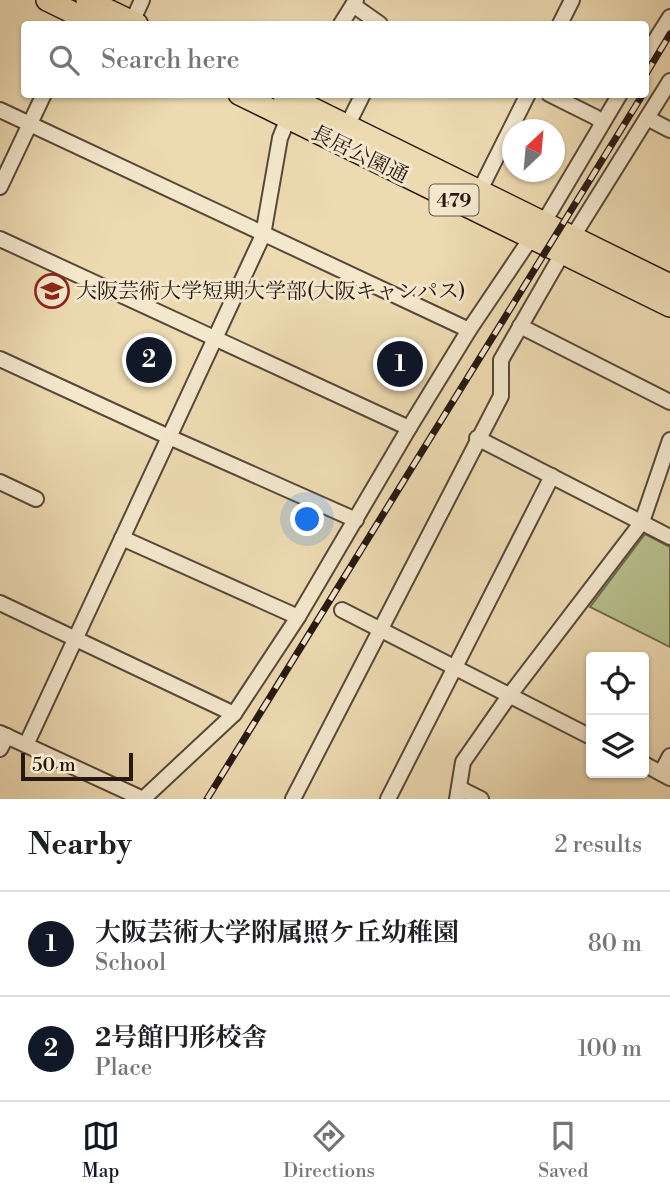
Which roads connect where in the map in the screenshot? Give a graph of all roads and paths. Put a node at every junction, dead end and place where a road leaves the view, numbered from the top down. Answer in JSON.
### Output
{"nodes":[{"id":1,"x":142,"y":0,"type":"edge"},
{"id":2,"x":572,"y":0,"type":"edge"},
{"id":3,"x":49,"y":1,"type":"edge"},
{"id":4,"x":354,"y":3,"type":"edge"},
{"id":5,"x":85,"y":13,"type":"edge"},
{"id":6,"x":670,"y":17,"type":"edge"},
{"id":7,"x":124,"y":21,"type":"edge"},
{"id":8,"x":135,"y":21,"type":"edge"},
{"id":9,"x":343,"y":21,"type":"edge"},
{"id":10,"x":376,"y":21,"type":"edge"},
{"id":11,"x":562,"y":21,"type":"edge"},
{"id":12,"x":649,"y":50,"type":"edge"},
{"id":13,"x":670,"y":81,"type":"edge"},
{"id":14,"x":42,"y":98,"type":"edge"},
{"id":15,"x":266,"y":98,"type":"edge"},
{"id":16,"x":361,"y":98,"type":"edge"},
{"id":17,"x":526,"y":98,"type":"edge"},
{"id":18,"x":557,"y":98,"type":"edge"},
{"id":19,"x":617,"y":98,"type":"edge"},
{"id":20,"x":292,"y":102,"type":"edge"},
{"id":21,"x":0,"y":110,"type":"edge"},
{"id":22,"x":647,"y":118,"type":"junction"},
{"id":23,"x":602,"y":122,"type":"junction"},
{"id":24,"x":30,"y":124,"type":"junction"},
{"id":25,"x":347,"y":126,"type":"junction"},
{"id":26,"x":670,"y":130,"type":"edge"},
{"id":27,"x":0,"y":187,"type":"edge"},
{"id":28,"x":480,"y":190,"type":"junction"},
{"id":29,"x":538,"y":230,"type":"junction"},
{"id":30,"x":263,"y":235,"type":"junction"},
{"id":31,"x":0,"y":239,"type":"edge"},
{"id":32,"x":568,"y":246,"type":"junction"},
{"id":33,"x":670,"y":285,"type":"edge"},
{"id":34,"x":670,"y":306,"type":"edge"},
{"id":35,"x":520,"y":326,"type":"junction"},
{"id":36,"x":470,"y":330,"type":"junction"},
{"id":37,"x":214,"y":339,"type":"junction"},
{"id":38,"x":0,"y":359,"type":"edge"},
{"id":39,"x":670,"y":402,"type":"edge"},
{"id":40,"x":410,"y":428,"type":"junction"},
{"id":41,"x":169,"y":437,"type":"junction"},
{"id":42,"x":477,"y":438,"type":"junction"},
{"id":43,"x":670,"y":440,"type":"edge"},
{"id":44,"x":552,"y":476,"type":"junction"},
{"id":45,"x":0,"y":482,"type":"edge"},
{"id":46,"x":36,"y":499,"type":"dead end"},
{"id":47,"x":356,"y":520,"type":"junction"},
{"id":48,"x":642,"y":522,"type":"junction"},
{"id":49,"x":670,"y":537,"type":"edge"},
{"id":50,"x":122,"y":538,"type":"junction"},
{"id":51,"x":0,"y":603,"type":"edge"},
{"id":52,"x":342,"y":610,"type":"dead end"},
{"id":53,"x":298,"y":617,"type":"junction"},
{"id":54,"x":379,"y":629,"type":"junction"},
{"id":55,"x":75,"y":639,"type":"junction"},
{"id":56,"x":454,"y":667,"type":"junction"},
{"id":57,"x":509,"y":695,"type":"junction"},
{"id":58,"x":234,"y":714,"type":"junction"},
{"id":59,"x":4,"y":734,"type":"edge"},
{"id":60,"x":586,"y":734,"type":"edge"},
{"id":61,"x":26,"y":745,"type":"junction"},
{"id":62,"x":0,"y":750,"type":"edge"},
{"id":63,"x":670,"y":756,"type":"edge"},
{"id":64,"x":649,"y":766,"type":"edge"},
{"id":65,"x":666,"y":775,"type":"edge"},
{"id":66,"x":458,"y":793,"type":"edge"},
{"id":67,"x":143,"y":799,"type":"edge"},
{"id":68,"x":293,"y":799,"type":"edge"},
{"id":69,"x":388,"y":799,"type":"edge"},
{"id":70,"x":481,"y":799,"type":"edge"}],
"edges":[{"from":1,"to":8,"type":"street"},
{"from":2,"to":11,"type":"street"},
{"from":3,"to":5,"type":"highway"},
{"from":4,"to":9,"type":"street"},
{"from":4,"to":10,"type":"street"},
{"from":5,"to":7,"type":"highway"},
{"from":6,"to":12,"type":"street"},
{"from":13,"to":22,"type":"street"},
{"from":14,"to":24,"type":"street"},
{"from":15,"to":20,"type":"highway","name":"長居公園通","number":"479"},
{"from":16,"to":25,"type":"street"},
{"from":17,"to":28,"type":"street"},
{"from":18,"to":23,"type":"street"},
{"from":19,"to":23,"type":"street"},
{"from":20,"to":25,"type":"highway","name":"長居公園通","number":"479"},
{"from":20,"to":29,"type":"highway","name":"長居公園通","number":"479"},
{"from":20,"to":30,"type":"street"},
{"from":21,"to":24,"type":"street"},
{"from":22,"to":26,"type":"street"},
{"from":22,"to":32,"type":"street"},
{"from":23,"to":29,"type":"street"},
{"from":24,"to":27,"type":"street"},
{"from":24,"to":30,"type":"street"},
{"from":25,"to":28,"type":"highway","name":"長居公園通","number":"479"},
{"from":28,"to":29,"type":"highway","name":"長居公園通","number":"479"},
{"from":29,"to":32,"type":"highway","name":"長居公園通","number":"479"},
{"from":29,"to":36,"type":"street"},
{"from":30,"to":36,"type":"street"},
{"from":30,"to":37,"type":"street"},
{"from":31,"to":37,"type":"street"},
{"from":32,"to":33,"type":"highway","name":"長居公園通","number":"479"},
{"from":32,"to":34,"type":"highway","name":"長居公園通","number":"479"},
{"from":32,"to":35,"type":"street"},
{"from":35,"to":39,"type":"street"},
{"from":35,"to":42,"type":"street"},
{"from":36,"to":40,"type":"street"},
{"from":37,"to":40,"type":"street"},
{"from":37,"to":41,"type":"street"},
{"from":38,"to":41,"type":"street"},
{"from":40,"to":47,"type":"street"},
{"from":41,"to":47,"type":"street"},
{"from":41,"to":50,"type":"street"},
{"from":42,"to":44,"type":"street"},
{"from":42,"to":54,"type":"street"},
{"from":43,"to":48,"type":"street"},
{"from":44,"to":48,"type":"street"},
{"from":44,"to":56,"type":"street"},
{"from":45,"to":46,"type":"street"},
{"from":47,"to":53,"type":"street"},
{"from":48,"to":49,"type":"street"},
{"from":48,"to":57,"type":"street"},
{"from":50,"to":53,"type":"street"},
{"from":50,"to":55,"type":"street"},
{"from":51,"to":55,"type":"street"},
{"from":52,"to":54,"type":"street"},
{"from":53,"to":58,"type":"street"},
{"from":54,"to":56,"type":"street"},
{"from":54,"to":68,"type":"street"},
{"from":55,"to":58,"type":"street"},
{"from":55,"to":61,"type":"street"},
{"from":56,"to":57,"type":"street"},
{"from":56,"to":69,"type":"street"},
{"from":57,"to":60,"type":"street"},
{"from":57,"to":66,"type":"street"},
{"from":58,"to":67,"type":"street"},
{"from":59,"to":61,"type":"street"},
{"from":59,"to":62,"type":"street"},
{"from":61,"to":67,"type":"street"},
{"from":63,"to":65,"type":"street"},
{"from":64,"to":65,"type":"street"},
{"from":66,"to":70,"type":"street"}]}
